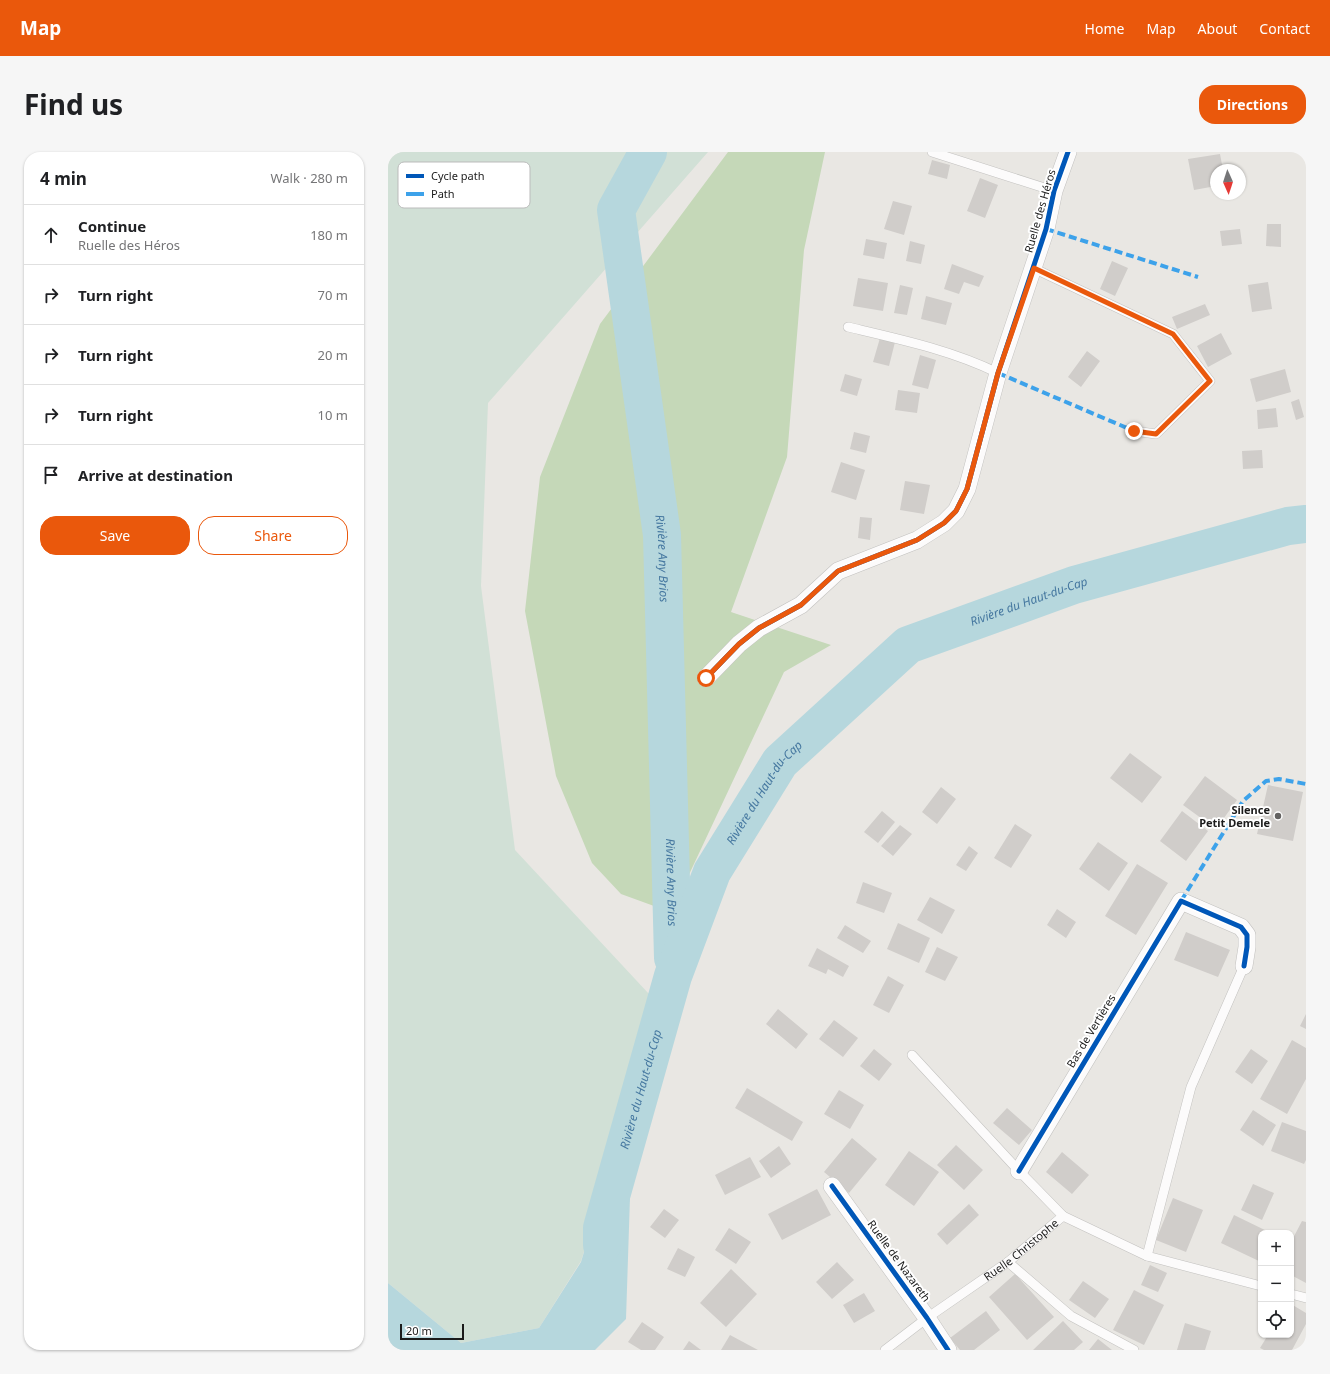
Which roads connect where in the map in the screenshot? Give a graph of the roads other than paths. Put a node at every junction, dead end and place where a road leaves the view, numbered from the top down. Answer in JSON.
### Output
{"nodes":[{"id":1,"x":932,"y":152,"type":"edge"},
{"id":2,"x":1068,"y":152,"type":"edge"},
{"id":3,"x":1054,"y":191,"type":"junction"},
{"id":4,"x":1034,"y":268,"type":"junction"},
{"id":5,"x":848,"y":327,"type":"dead end"},
{"id":6,"x":998,"y":373,"type":"junction"},
{"id":7,"x":1134,"y":431,"type":"dead end"},
{"id":8,"x":706,"y":678,"type":"dead end"},
{"id":9,"x":1244,"y":966,"type":"joint"},
{"id":10,"x":912,"y":1055,"type":"dead end"},
{"id":11,"x":1019,"y":1171,"type":"junction"},
{"id":12,"x":832,"y":1186,"type":"dead end"},
{"id":13,"x":1063,"y":1216,"type":"junction"},
{"id":14,"x":1147,"y":1256,"type":"junction"},
{"id":15,"x":1008,"y":1262,"type":"junction"},
{"id":16,"x":1258,"y":1285,"type":"edge"},
{"id":17,"x":1294,"y":1295,"type":"edge"},
{"id":18,"x":1306,"y":1298,"type":"edge"},
{"id":19,"x":927,"y":1318,"type":"junction"},
{"id":20,"x":885,"y":1350,"type":"edge"},
{"id":21,"x":948,"y":1350,"type":"edge"},
{"id":22,"x":1134,"y":1350,"type":"edge"}],
"edges":[{"from":1,"to":3,"type":"lane"},
{"from":2,"to":3,"type":"street","name":"Ruelle des Héros"},
{"from":3,"to":4,"type":"street","name":"Ruelle des Héros"},
{"from":4,"to":6,"type":"street","name":"Ruelle des Héros"},
{"from":4,"to":7,"type":"lane"},
{"from":5,"to":6,"type":"lane"},
{"from":6,"to":8,"type":"street","name":"Ruelle des Héros"},
{"from":9,"to":11,"type":"street","name":"Bas de Vertières"},
{"from":9,"to":14,"type":"lane"},
{"from":10,"to":11,"type":"lane"},
{"from":11,"to":13,"type":"lane"},
{"from":12,"to":19,"type":"street","name":"Ruelle de Nazareth"},
{"from":13,"to":14,"type":"lane","name":"Ruelle Christophe"},
{"from":13,"to":15,"type":"lane","name":"Ruelle Christophe"},
{"from":14,"to":16,"type":"lane","name":"Ruelle Christophe"},
{"from":15,"to":19,"type":"lane","name":"Ruelle Christophe"},
{"from":15,"to":22,"type":"lane"},
{"from":17,"to":18,"type":"lane"},
{"from":19,"to":20,"type":"lane","name":"Ruelle Christophe"},
{"from":19,"to":21,"type":"street","name":"Ruelle de Nazareth"}]}
